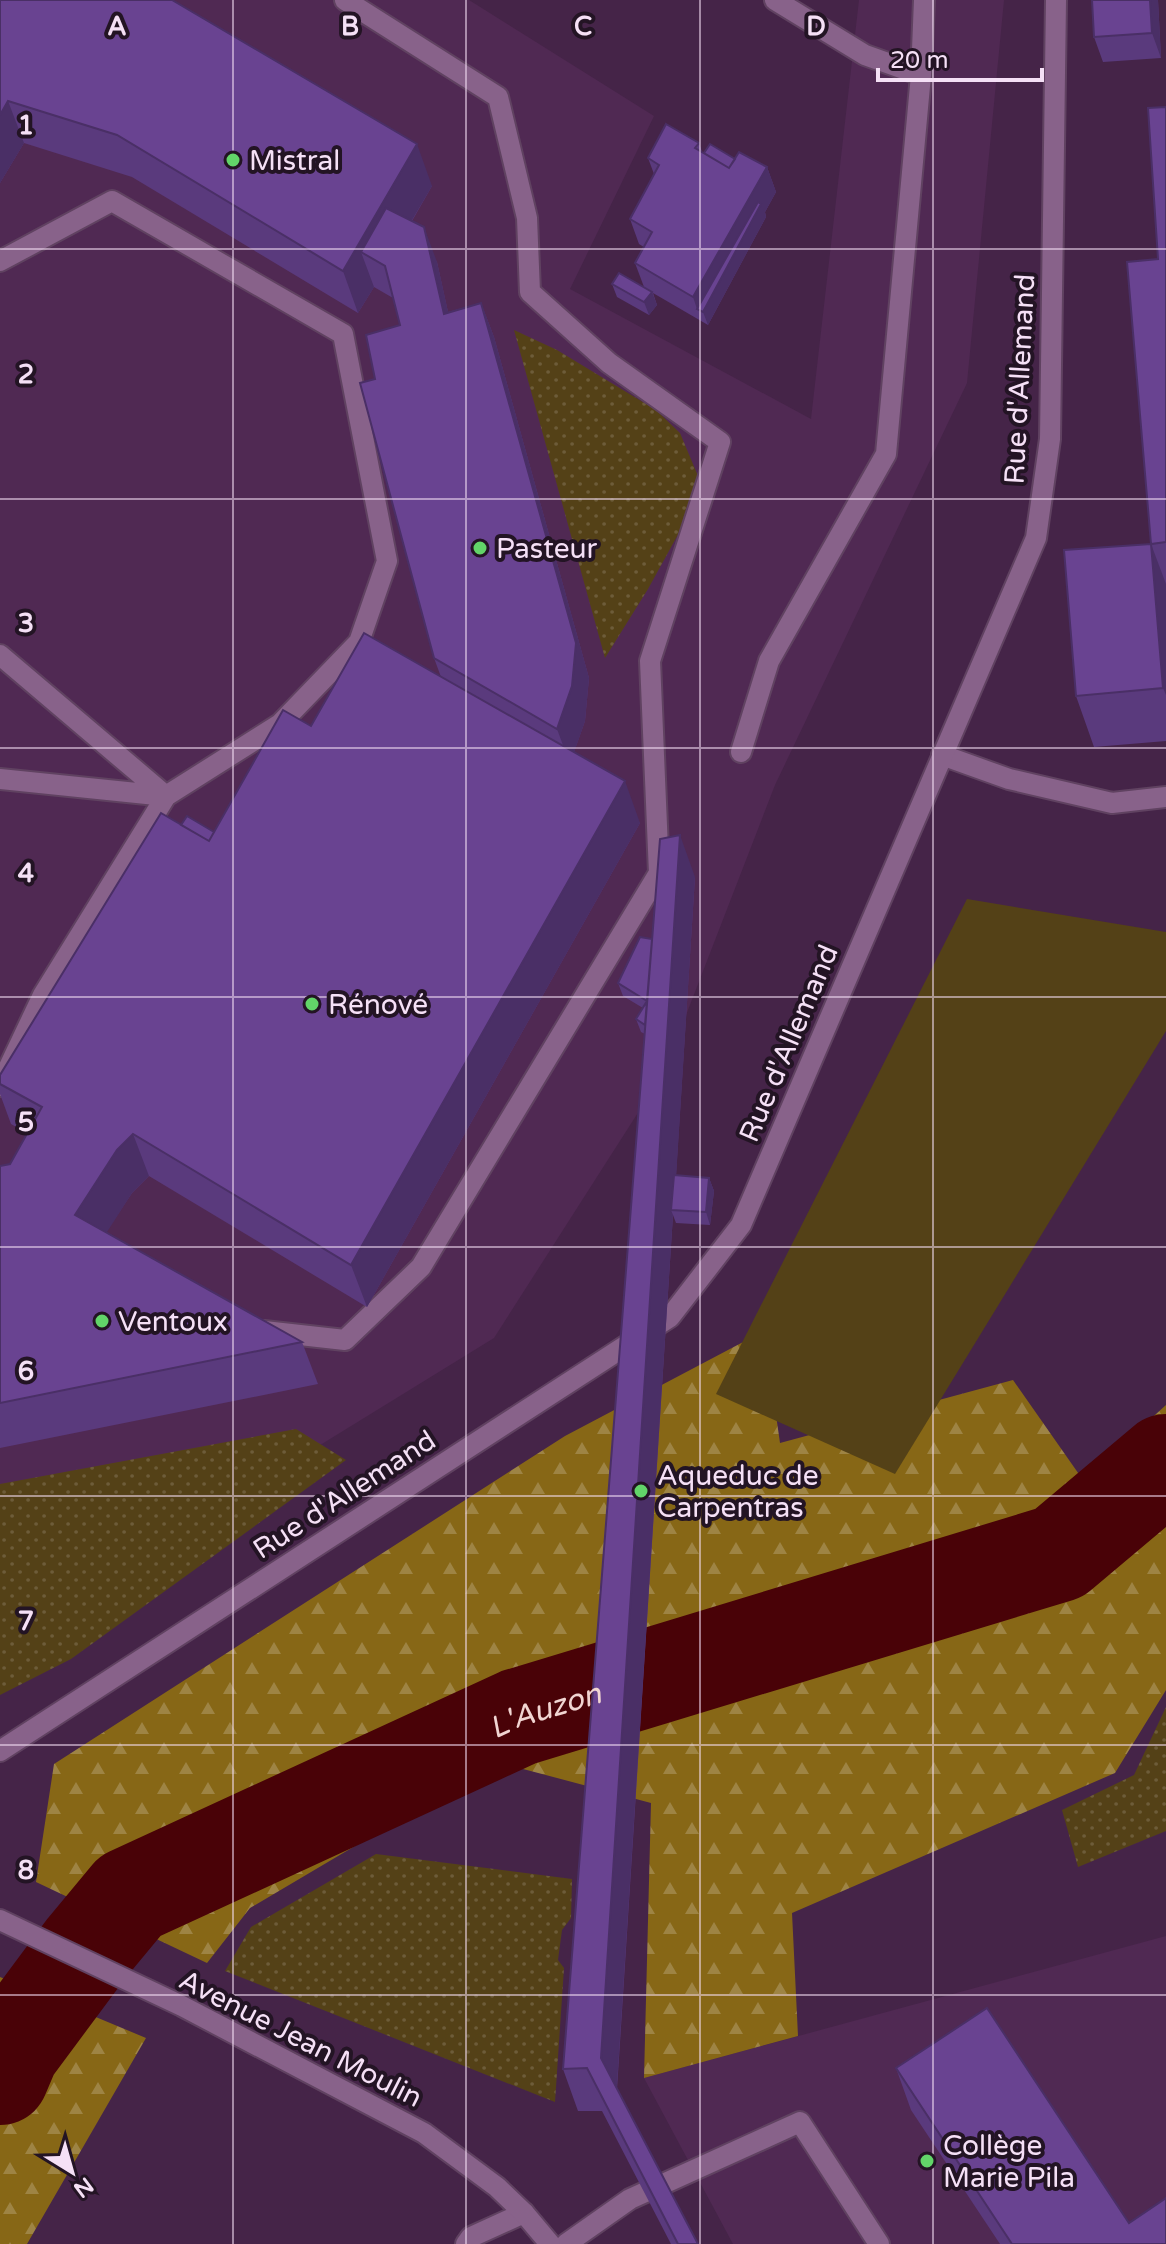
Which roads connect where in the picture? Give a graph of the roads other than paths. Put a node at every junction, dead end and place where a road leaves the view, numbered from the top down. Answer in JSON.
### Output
{"nodes":[{"id":1,"x":345,"y":0,"type":"edge"},
{"id":2,"x":775,"y":0,"type":"edge"},
{"id":3,"x":924,"y":0,"type":"edge"},
{"id":4,"x":1056,"y":0,"type":"edge"},
{"id":5,"x":921,"y":75,"type":"junction"},
{"id":6,"x":0,"y":261,"type":"edge"},
{"id":7,"x":0,"y":655,"type":"edge"},
{"id":8,"x":741,"y":752,"type":"dead end"},
{"id":9,"x":942,"y":755,"type":"junction"},
{"id":10,"x":0,"y":779,"type":"edge"},
{"id":11,"x":166,"y":796,"type":"junction"},
{"id":12,"x":1166,"y":797,"type":"edge"},
{"id":13,"x":0,"y":1086,"type":"edge"},
{"id":14,"x":252,"y":1325,"type":"edge"},
{"id":15,"x":0,"y":1751,"type":"edge"},
{"id":16,"x":6,"y":1922,"type":"edge"},
{"id":17,"x":524,"y":2213,"type":"junction"},
{"id":18,"x":466,"y":2244,"type":"edge"},
{"id":19,"x":550,"y":2244,"type":"edge"},
{"id":20,"x":566,"y":2244,"type":"edge"},
{"id":21,"x":879,"y":2244,"type":"edge"}],
"edges":[{"from":1,"to":14,"type":"street"},
{"from":2,"to":5,"type":"street"},
{"from":3,"to":5,"type":"street"},
{"from":4,"to":9,"type":"street","name":"Rue d'Allemand"},
{"from":5,"to":8,"type":"street"},
{"from":6,"to":11,"type":"street"},
{"from":7,"to":11,"type":"street"},
{"from":9,"to":12,"type":"street"},
{"from":9,"to":15,"type":"street","name":"Rue d'Allemand"},
{"from":10,"to":11,"type":"street"},
{"from":11,"to":13,"type":"street"},
{"from":16,"to":17,"type":"street","name":"Avenue Jean Moulin"},
{"from":17,"to":18,"type":"street"},
{"from":17,"to":19,"type":"street","name":"Avenue Jean Moulin"},
{"from":20,"to":21,"type":"street"}]}
